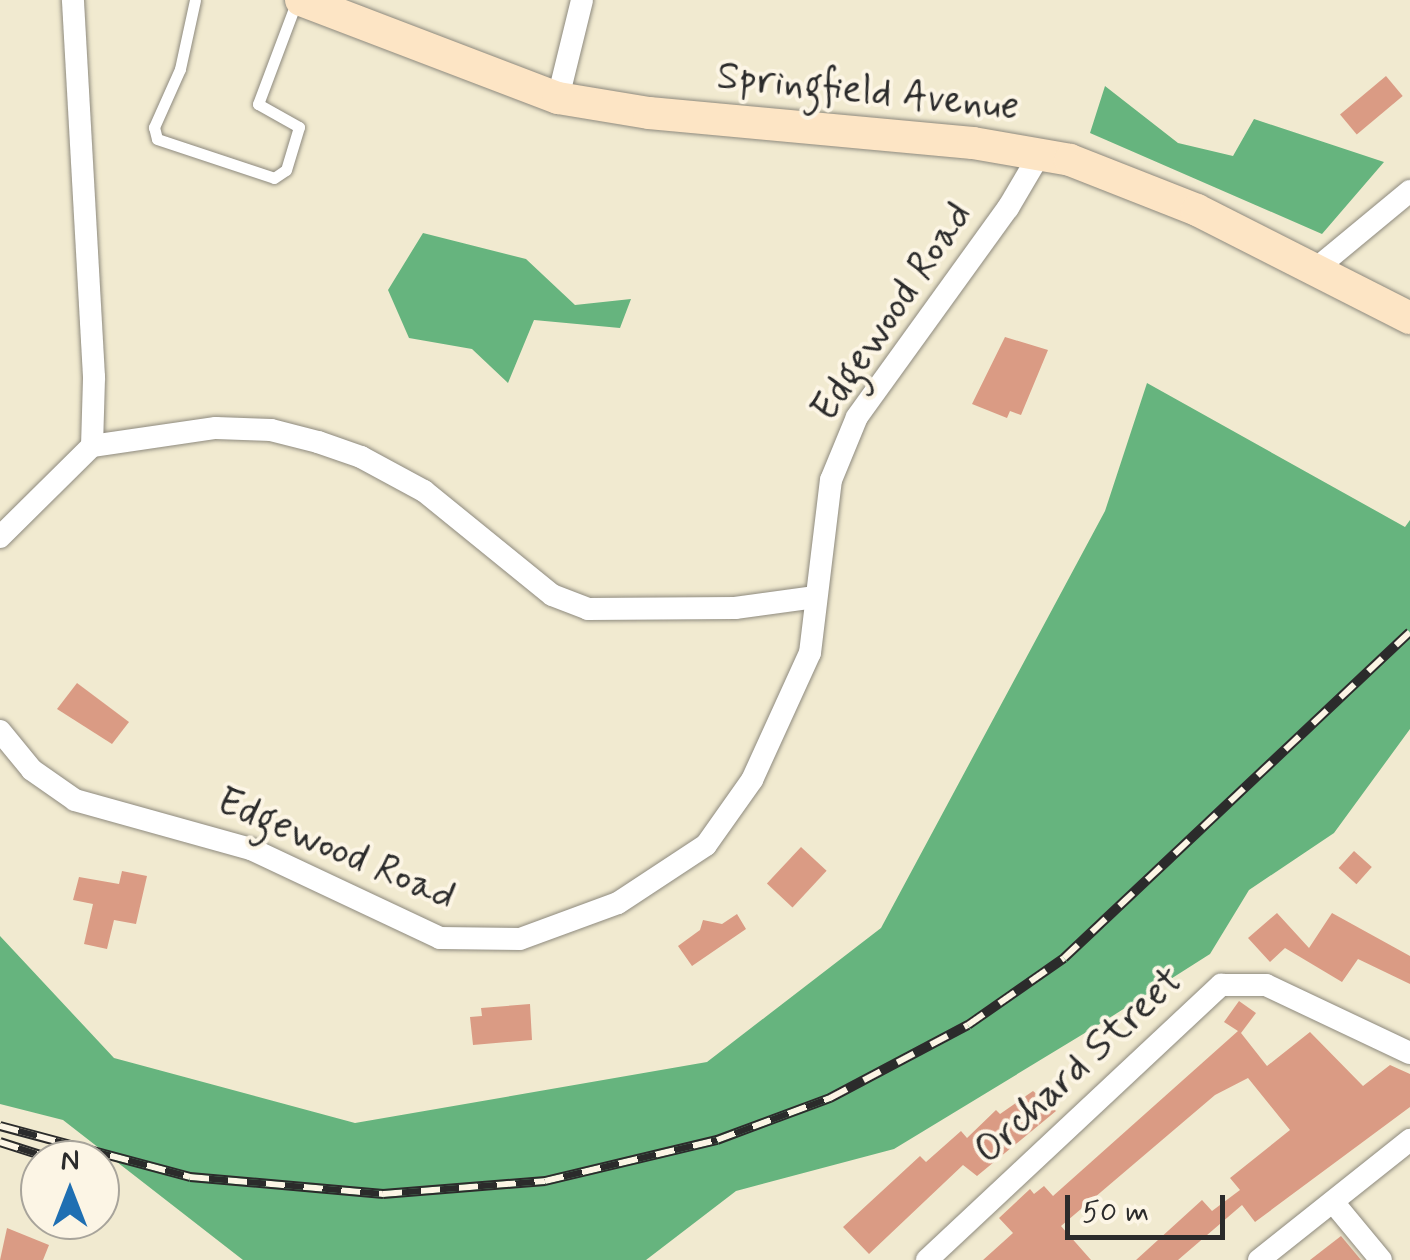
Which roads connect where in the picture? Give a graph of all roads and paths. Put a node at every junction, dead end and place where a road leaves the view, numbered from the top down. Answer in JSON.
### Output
{"nodes":[{"id":1,"x":73,"y":0,"type":"edge"},
{"id":2,"x":195,"y":0,"type":"edge"},
{"id":3,"x":299,"y":0,"type":"edge"},
{"id":4,"x":582,"y":0,"type":"edge"},
{"id":5,"x":558,"y":98,"type":"junction"},
{"id":6,"x":1040,"y":152,"type":"junction"},
{"id":7,"x":1410,"y":191,"type":"edge"},
{"id":8,"x":1312,"y":272,"type":"junction"},
{"id":9,"x":1410,"y":318,"type":"edge"},
{"id":10,"x":92,"y":446,"type":"junction"},
{"id":11,"x":0,"y":537,"type":"edge"},
{"id":12,"x":815,"y":598,"type":"junction"},
{"id":13,"x":0,"y":731,"type":"edge"},
{"id":14,"x":1410,"y":1053,"type":"edge"},
{"id":15,"x":1410,"y":1140,"type":"edge"},
{"id":16,"x":1333,"y":1202,"type":"junction"},
{"id":17,"x":926,"y":1260,"type":"edge"},
{"id":18,"x":1259,"y":1260,"type":"edge"},
{"id":19,"x":1380,"y":1260,"type":"edge"}],
"edges":[{"from":1,"to":10,"type":"street"},
{"from":2,"to":3,"type":"lane"},
{"from":3,"to":5,"type":"main road","name":"Springfield Avenue"},
{"from":4,"to":5,"type":"street"},
{"from":5,"to":6,"type":"main road","name":"Springfield Avenue"},
{"from":6,"to":8,"type":"main road","name":"Springfield Avenue"},
{"from":6,"to":12,"type":"street","name":"Edgewood Road"},
{"from":7,"to":8,"type":"street"},
{"from":8,"to":9,"type":"main road","name":"Springfield Avenue"},
{"from":10,"to":11,"type":"street"},
{"from":10,"to":12,"type":"street"},
{"from":12,"to":13,"type":"street","name":"Edgewood Road"},
{"from":14,"to":17,"type":"street","name":"Orchard Street"},
{"from":15,"to":16,"type":"street"},
{"from":16,"to":18,"type":"street"},
{"from":16,"to":19,"type":"street"}]}
